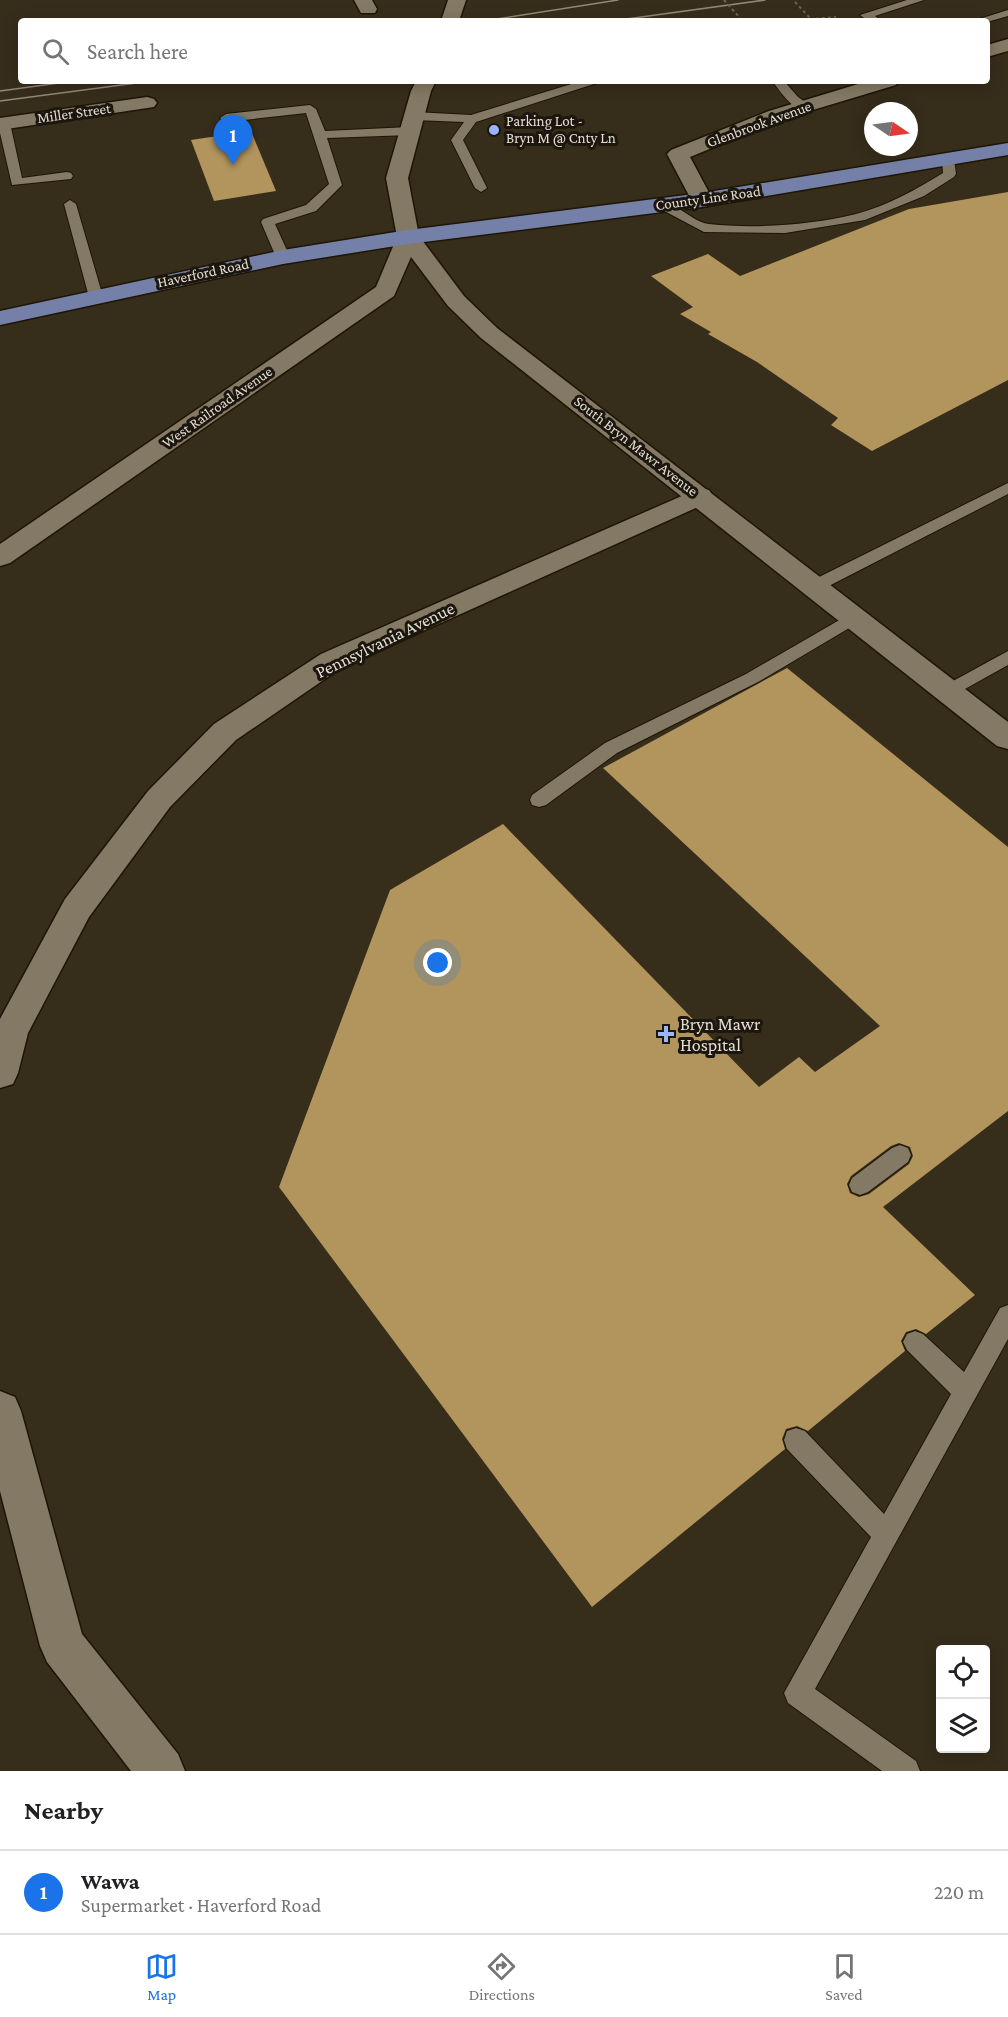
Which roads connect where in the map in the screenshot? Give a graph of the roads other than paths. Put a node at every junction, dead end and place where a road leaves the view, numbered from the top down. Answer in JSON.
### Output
{"nodes":[{"id":1,"x":919,"y":0,"type":"edge"},
{"id":2,"x":1008,"y":13,"type":"edge"},
{"id":3,"x":871,"y":18,"type":"edge"},
{"id":4,"x":990,"y":18,"type":"edge"},
{"id":5,"x":1008,"y":45,"type":"edge"},
{"id":6,"x":990,"y":50,"type":"edge"},
{"id":7,"x":425,"y":84,"type":"edge"},
{"id":8,"x":583,"y":84,"type":"edge"},
{"id":9,"x":781,"y":84,"type":"edge"},
{"id":10,"x":879,"y":84,"type":"edge"},
{"id":11,"x":147,"y":103,"type":"dead end"},
{"id":12,"x":804,"y":107,"type":"junction"},
{"id":13,"x":226,"y":118,"type":"dead end"},
{"id":14,"x":472,"y":118,"type":"junction"},
{"id":15,"x":2,"y":123,"type":"edge"},
{"id":16,"x":412,"y":124,"type":"junction"},
{"id":17,"x":320,"y":135,"type":"junction"},
{"id":18,"x":1008,"y":149,"type":"edge"},
{"id":19,"x":948,"y":159,"type":"junction"},
{"id":20,"x":67,"y":176,"type":"dead end"},
{"id":21,"x":481,"y":188,"type":"dead end"},
{"id":22,"x":702,"y":200,"type":"junction"},
{"id":23,"x":70,"y":204,"type":"dead end"},
{"id":24,"x":659,"y":205,"type":"junction"},
{"id":25,"x":408,"y":237,"type":"junction"},
{"id":26,"x":283,"y":257,"type":"junction"},
{"id":27,"x":96,"y":297,"type":"junction"},
{"id":28,"x":0,"y":318,"type":"edge"},
{"id":29,"x":1008,"y":488,"type":"edge"},
{"id":30,"x":700,"y":496,"type":"junction"},
{"id":31,"x":0,"y":557,"type":"edge"},
{"id":32,"x":815,"y":586,"type":"junction"},
{"id":33,"x":855,"y":617,"type":"junction"},
{"id":34,"x":1008,"y":657,"type":"edge"},
{"id":35,"x":950,"y":690,"type":"junction"},
{"id":36,"x":1008,"y":738,"type":"edge"},
{"id":37,"x":539,"y":801,"type":"dead end"},
{"id":38,"x":5,"y":1031,"type":"edge"},
{"id":39,"x":0,"y":1073,"type":"edge"},
{"id":40,"x":900,"y":1155,"type":"dead end"},
{"id":41,"x":860,"y":1185,"type":"dead end"},
{"id":42,"x":1008,"y":1316,"type":"edge"},
{"id":43,"x":915,"y":1342,"type":"dead end"},
{"id":44,"x":966,"y":1391,"type":"junction"},
{"id":45,"x":0,"y":1411,"type":"edge"},
{"id":46,"x":796,"y":1440,"type":"dead end"},
{"id":47,"x":886,"y":1535,"type":"junction"},
{"id":48,"x":161,"y":1771,"type":"edge"},
{"id":49,"x":906,"y":1771,"type":"edge"}],
"edges":[{"from":1,"to":3,"type":"lane"},
{"from":2,"to":4,"type":"lane"},
{"from":5,"to":6,"type":"street"},
{"from":7,"to":16,"type":"street","name":"South Bryn Mawr Avenue"},
{"from":8,"to":14,"type":"lane"},
{"from":9,"to":12,"type":"lane"},
{"from":10,"to":12,"type":"street","name":"Glenbrook Avenue"},
{"from":11,"to":15,"type":"street","name":"Miller Street"},
{"from":12,"to":22,"type":"street","name":"Glenbrook Avenue"},
{"from":13,"to":17,"type":"lane"},
{"from":14,"to":16,"type":"lane"},
{"from":14,"to":21,"type":"lane"},
{"from":15,"to":20,"type":"lane"},
{"from":16,"to":17,"type":"lane"},
{"from":16,"to":25,"type":"street","name":"South Bryn Mawr Avenue"},
{"from":17,"to":26,"type":"lane"},
{"from":18,"to":19,"type":"main road","name":"County Line Road"},
{"from":19,"to":22,"type":"main road","name":"County Line Road"},
{"from":19,"to":24,"type":"lane"},
{"from":22,"to":24,"type":"main road","name":"County Line Road"},
{"from":23,"to":27,"type":"lane"},
{"from":24,"to":25,"type":"main road","name":"County Line Road"},
{"from":25,"to":26,"type":"main road","name":"Haverford Road"},
{"from":25,"to":30,"type":"street","name":"South Bryn Mawr Avenue"},
{"from":25,"to":31,"type":"street","name":"West Railroad Avenue"},
{"from":26,"to":27,"type":"main road","name":"Haverford Road"},
{"from":27,"to":28,"type":"main road","name":"Haverford Road"},
{"from":29,"to":32,"type":"lane"},
{"from":30,"to":32,"type":"street","name":"South Bryn Mawr Avenue"},
{"from":30,"to":38,"type":"street","name":"Pennsylvania Avenue"},
{"from":32,"to":33,"type":"street","name":"South Bryn Mawr Avenue"},
{"from":33,"to":35,"type":"street","name":"South Bryn Mawr Avenue"},
{"from":33,"to":37,"type":"lane"},
{"from":34,"to":35,"type":"lane"},
{"from":35,"to":36,"type":"street","name":"South Bryn Mawr Avenue"},
{"from":38,"to":39,"type":"street","name":"Pennsylvania Avenue"},
{"from":40,"to":41,"type":"lane"},
{"from":42,"to":44,"type":"lane"},
{"from":43,"to":44,"type":"lane"},
{"from":44,"to":47,"type":"lane"},
{"from":45,"to":48,"type":"street"},
{"from":46,"to":47,"type":"lane"},
{"from":47,"to":49,"type":"lane"}]}
